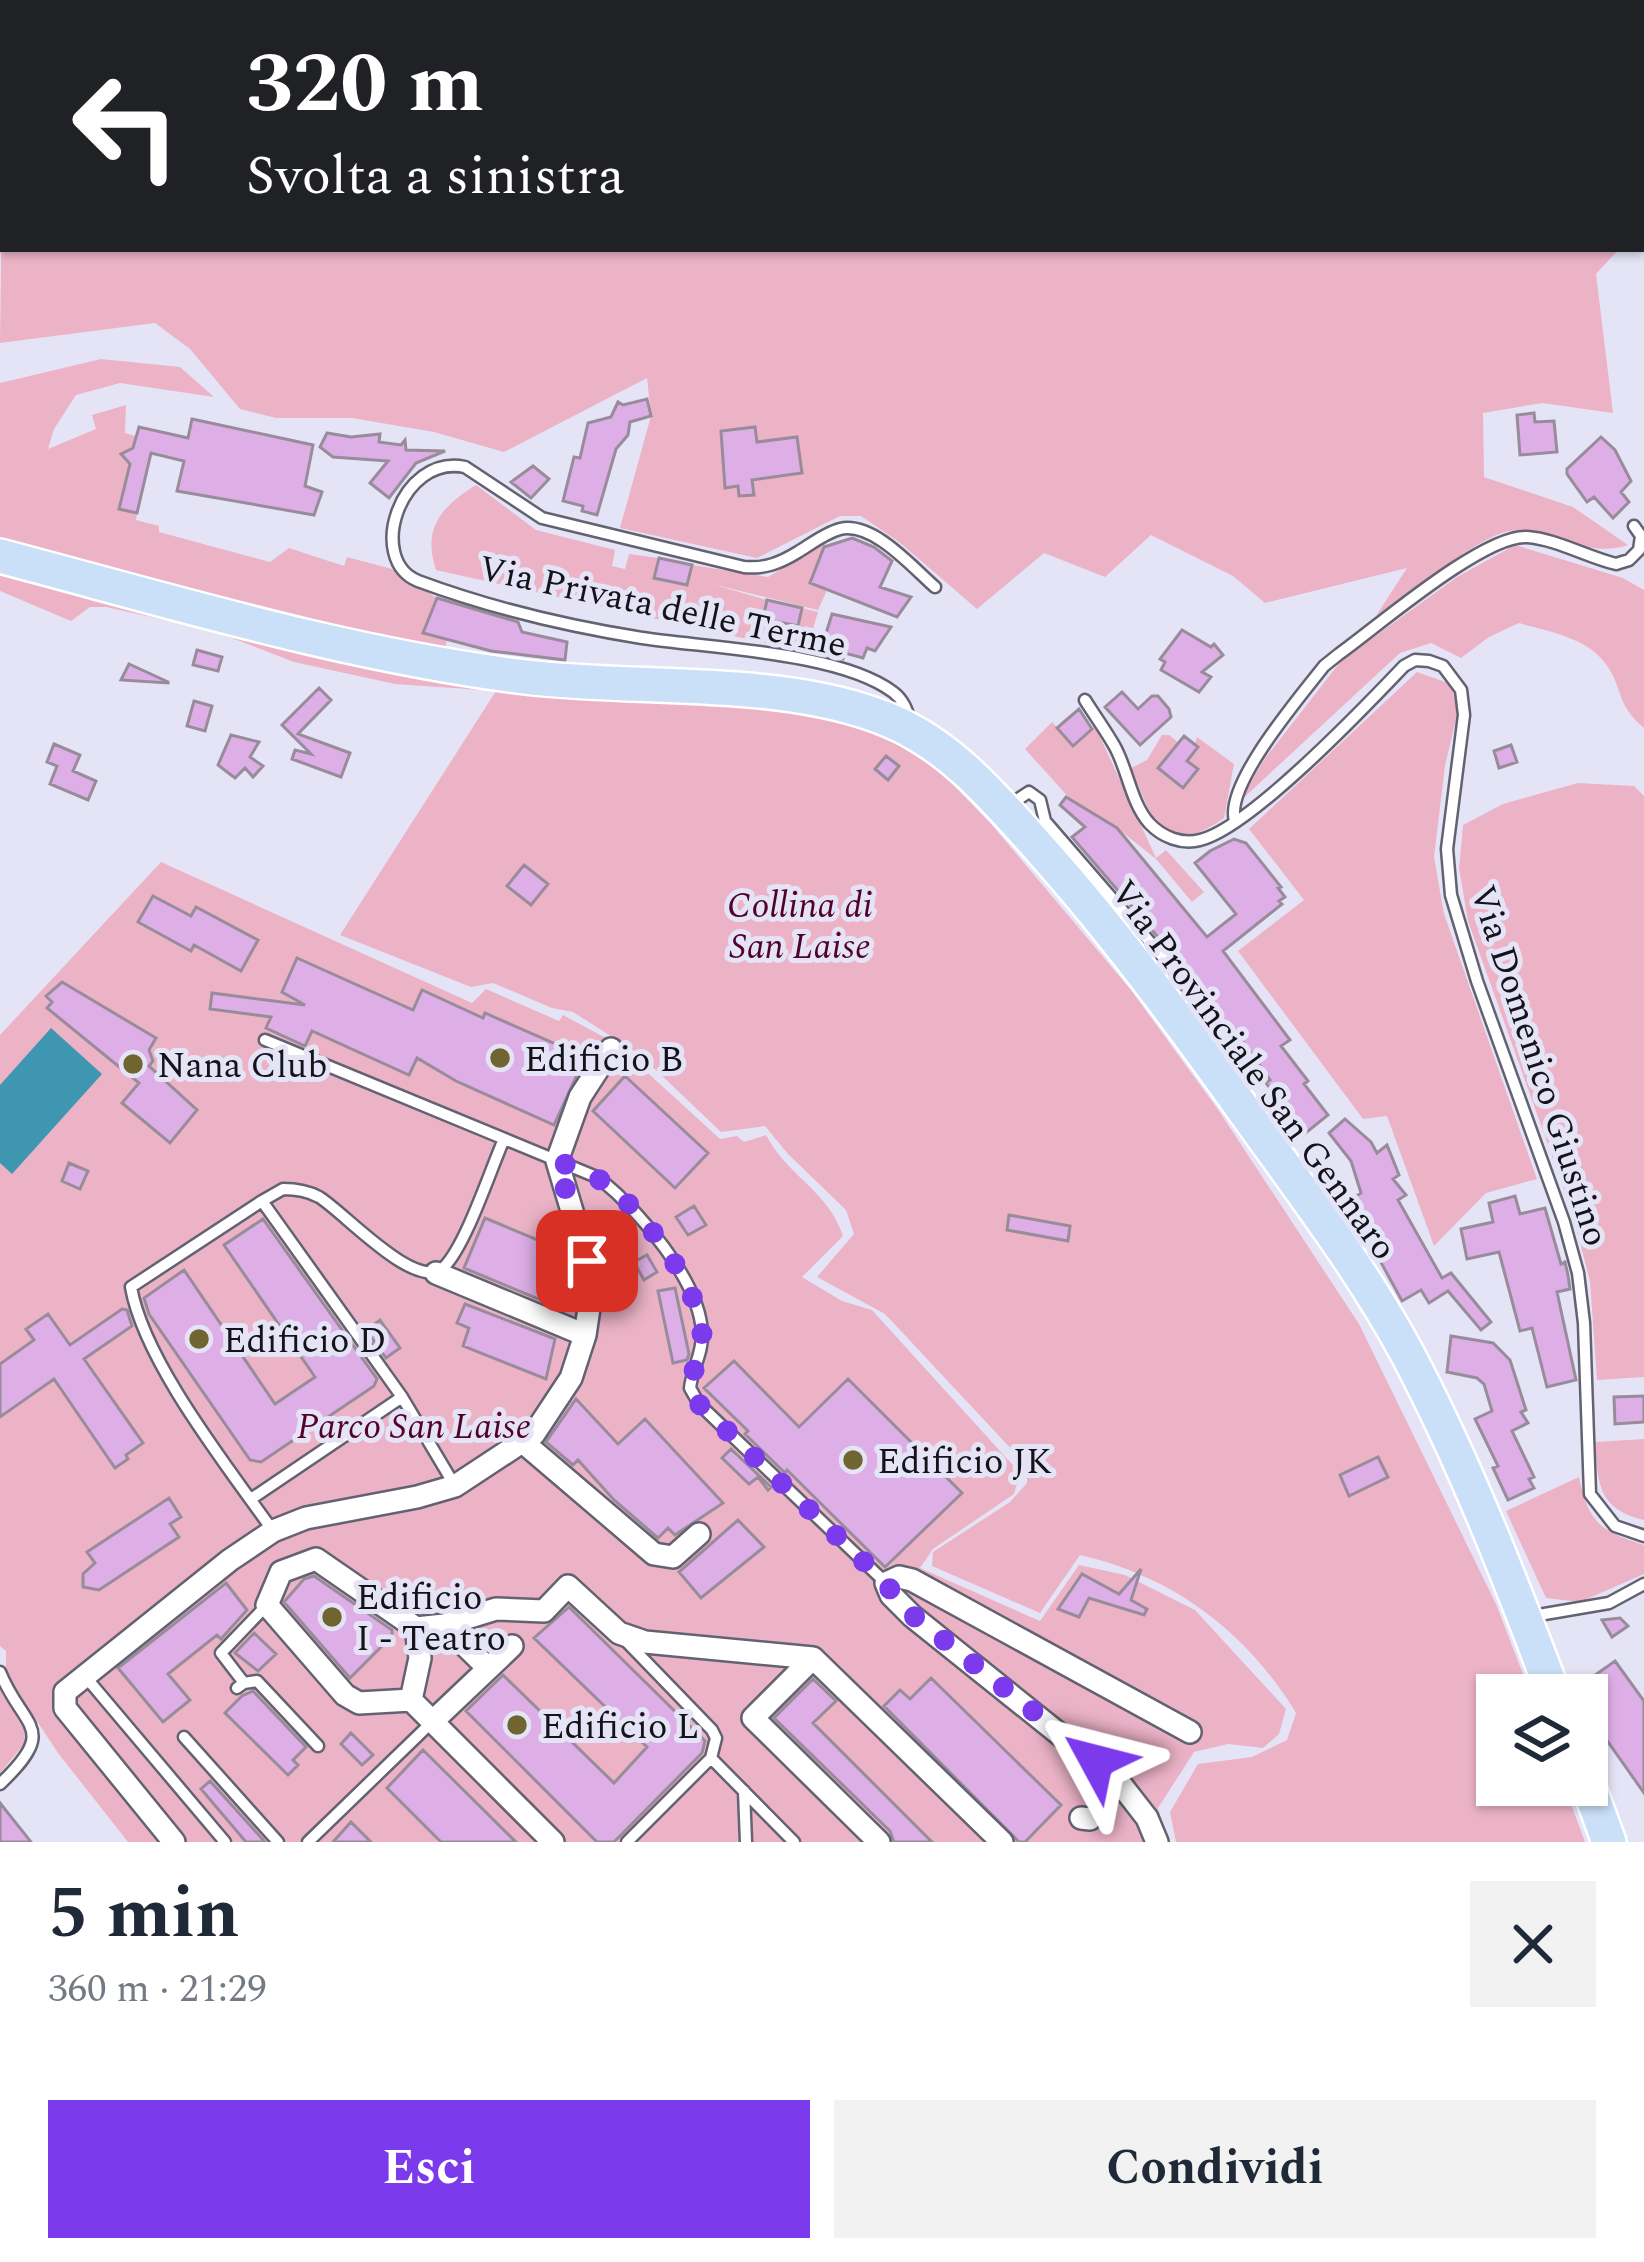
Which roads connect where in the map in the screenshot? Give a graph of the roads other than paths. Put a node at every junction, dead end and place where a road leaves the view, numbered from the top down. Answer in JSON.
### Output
{"nodes":[{"id":1,"x":1634,"y":526,"type":"dead end"},
{"id":2,"x":0,"y":556,"type":"edge"},
{"id":3,"x":935,"y":587,"type":"dead end"},
{"id":4,"x":1085,"y":700,"type":"dead end"},
{"id":5,"x":913,"y":732,"type":"junction"},
{"id":6,"x":1004,"y":808,"type":"junction"},
{"id":7,"x":1234,"y":821,"type":"junction"},
{"id":8,"x":1174,"y":970,"type":"dead end"},
{"id":9,"x":265,"y":1040,"type":"dead end"},
{"id":10,"x":611,"y":1049,"type":"dead end"},
{"id":11,"x":504,"y":1139,"type":"junction"},
{"id":12,"x":557,"y":1161,"type":"junction"},
{"id":13,"x":262,"y":1201,"type":"junction"},
{"id":14,"x":436,"y":1273,"type":"junction"},
{"id":15,"x":585,"y":1335,"type":"junction"},
{"id":16,"x":401,"y":1397,"type":"junction"},
{"id":17,"x":524,"y":1442,"type":"junction"},
{"id":18,"x":455,"y":1486,"type":"junction"},
{"id":19,"x":250,"y":1499,"type":"junction"},
{"id":20,"x":699,"y":1534,"type":"dead end"},
{"id":21,"x":264,"y":1537,"type":"junction"},
{"id":22,"x":1644,"y":1537,"type":"edge"},
{"id":23,"x":281,"y":1572,"type":"junction"},
{"id":24,"x":886,"y":1583,"type":"junction"},
{"id":25,"x":1644,"y":1584,"type":"edge"},
{"id":26,"x":267,"y":1605,"type":"junction"},
{"id":27,"x":1525,"y":1618,"type":"junction"},
{"id":28,"x":444,"y":1625,"type":"junction"},
{"id":29,"x":416,"y":1628,"type":"junction"},
{"id":30,"x":619,"y":1633,"type":"junction"},
{"id":31,"x":512,"y":1646,"type":"dead end"},
{"id":32,"x":813,"y":1658,"type":"junction"},
{"id":33,"x":487,"y":1667,"type":"junction"},
{"id":34,"x":0,"y":1672,"type":"edge"},
{"id":35,"x":1546,"y":1674,"type":"edge"},
{"id":36,"x":84,"y":1675,"type":"junction"},
{"id":37,"x":410,"y":1700,"type":"junction"},
{"id":38,"x":432,"y":1722,"type":"junction"},
{"id":39,"x":1190,"y":1732,"type":"dead end"},
{"id":40,"x":184,"y":1737,"type":"dead end"},
{"id":41,"x":318,"y":1746,"type":"dead end"},
{"id":42,"x":711,"y":1758,"type":"junction"},
{"id":43,"x":0,"y":1784,"type":"edge"},
{"id":44,"x":744,"y":1791,"type":"junction"},
{"id":45,"x":1596,"y":1806,"type":"edge"},
{"id":46,"x":174,"y":1842,"type":"edge"},
{"id":47,"x":226,"y":1842,"type":"edge"},
{"id":48,"x":278,"y":1842,"type":"edge"},
{"id":49,"x":308,"y":1842,"type":"edge"},
{"id":50,"x":553,"y":1842,"type":"edge"},
{"id":51,"x":627,"y":1842,"type":"edge"},
{"id":52,"x":746,"y":1842,"type":"edge"},
{"id":53,"x":794,"y":1842,"type":"edge"},
{"id":54,"x":879,"y":1842,"type":"edge"},
{"id":55,"x":1003,"y":1842,"type":"edge"},
{"id":56,"x":1156,"y":1842,"type":"edge"},
{"id":57,"x":1610,"y":1842,"type":"edge"}],
"edges":[{"from":1,"to":7,"type":"lane"},
{"from":2,"to":5,"type":"main road","name":"Via Provinciale San Gennaro"},
{"from":3,"to":5,"type":"lane","name":"Via Privata delle Terme"},
{"from":4,"to":7,"type":"lane","name":"Via Domenico Giustino"},
{"from":5,"to":6,"type":"main road","name":"Via Provinciale San Gennaro"},
{"from":6,"to":8,"type":"lane"},
{"from":6,"to":27,"type":"main road","name":"Via Provinciale San Gennaro"},
{"from":7,"to":22,"type":"lane","name":"Via Domenico Giustino"},
{"from":9,"to":11,"type":"lane"},
{"from":10,"to":12,"type":"street"},
{"from":11,"to":12,"type":"lane"},
{"from":11,"to":14,"type":"lane"},
{"from":12,"to":15,"type":"street"},
{"from":12,"to":24,"type":"lane"},
{"from":13,"to":14,"type":"lane"},
{"from":13,"to":16,"type":"lane"},
{"from":13,"to":19,"type":"lane"},
{"from":14,"to":15,"type":"street"},
{"from":15,"to":17,"type":"street"},
{"from":16,"to":18,"type":"lane"},
{"from":16,"to":19,"type":"lane"},
{"from":17,"to":18,"type":"street"},
{"from":17,"to":20,"type":"street"},
{"from":18,"to":21,"type":"street"},
{"from":19,"to":21,"type":"lane"},
{"from":21,"to":23,"type":"street"},
{"from":21,"to":36,"type":"street"},
{"from":23,"to":26,"type":"street"},
{"from":23,"to":29,"type":"street"},
{"from":24,"to":39,"type":"street"},
{"from":24,"to":56,"type":"street"},
{"from":25,"to":27,"type":"lane"},
{"from":26,"to":37,"type":"street"},
{"from":26,"to":41,"type":"lane"},
{"from":27,"to":35,"type":"main road","name":"Via Provinciale San Gennaro"},
{"from":28,"to":29,"type":"street"},
{"from":28,"to":30,"type":"street"},
{"from":28,"to":33,"type":"street"},
{"from":29,"to":37,"type":"street"},
{"from":30,"to":32,"type":"street"},
{"from":30,"to":42,"type":"lane"},
{"from":31,"to":33,"type":"street"},
{"from":32,"to":54,"type":"street"},
{"from":32,"to":55,"type":"street"},
{"from":33,"to":38,"type":"street"},
{"from":34,"to":43,"type":"lane"},
{"from":36,"to":46,"type":"street"},
{"from":36,"to":47,"type":"lane"},
{"from":37,"to":38,"type":"street"},
{"from":38,"to":49,"type":"lane"},
{"from":38,"to":50,"type":"street"},
{"from":40,"to":48,"type":"lane"},
{"from":42,"to":44,"type":"lane"},
{"from":42,"to":51,"type":"lane"},
{"from":44,"to":52,"type":"lane"},
{"from":44,"to":53,"type":"lane"},
{"from":45,"to":57,"type":"main road"}]}
